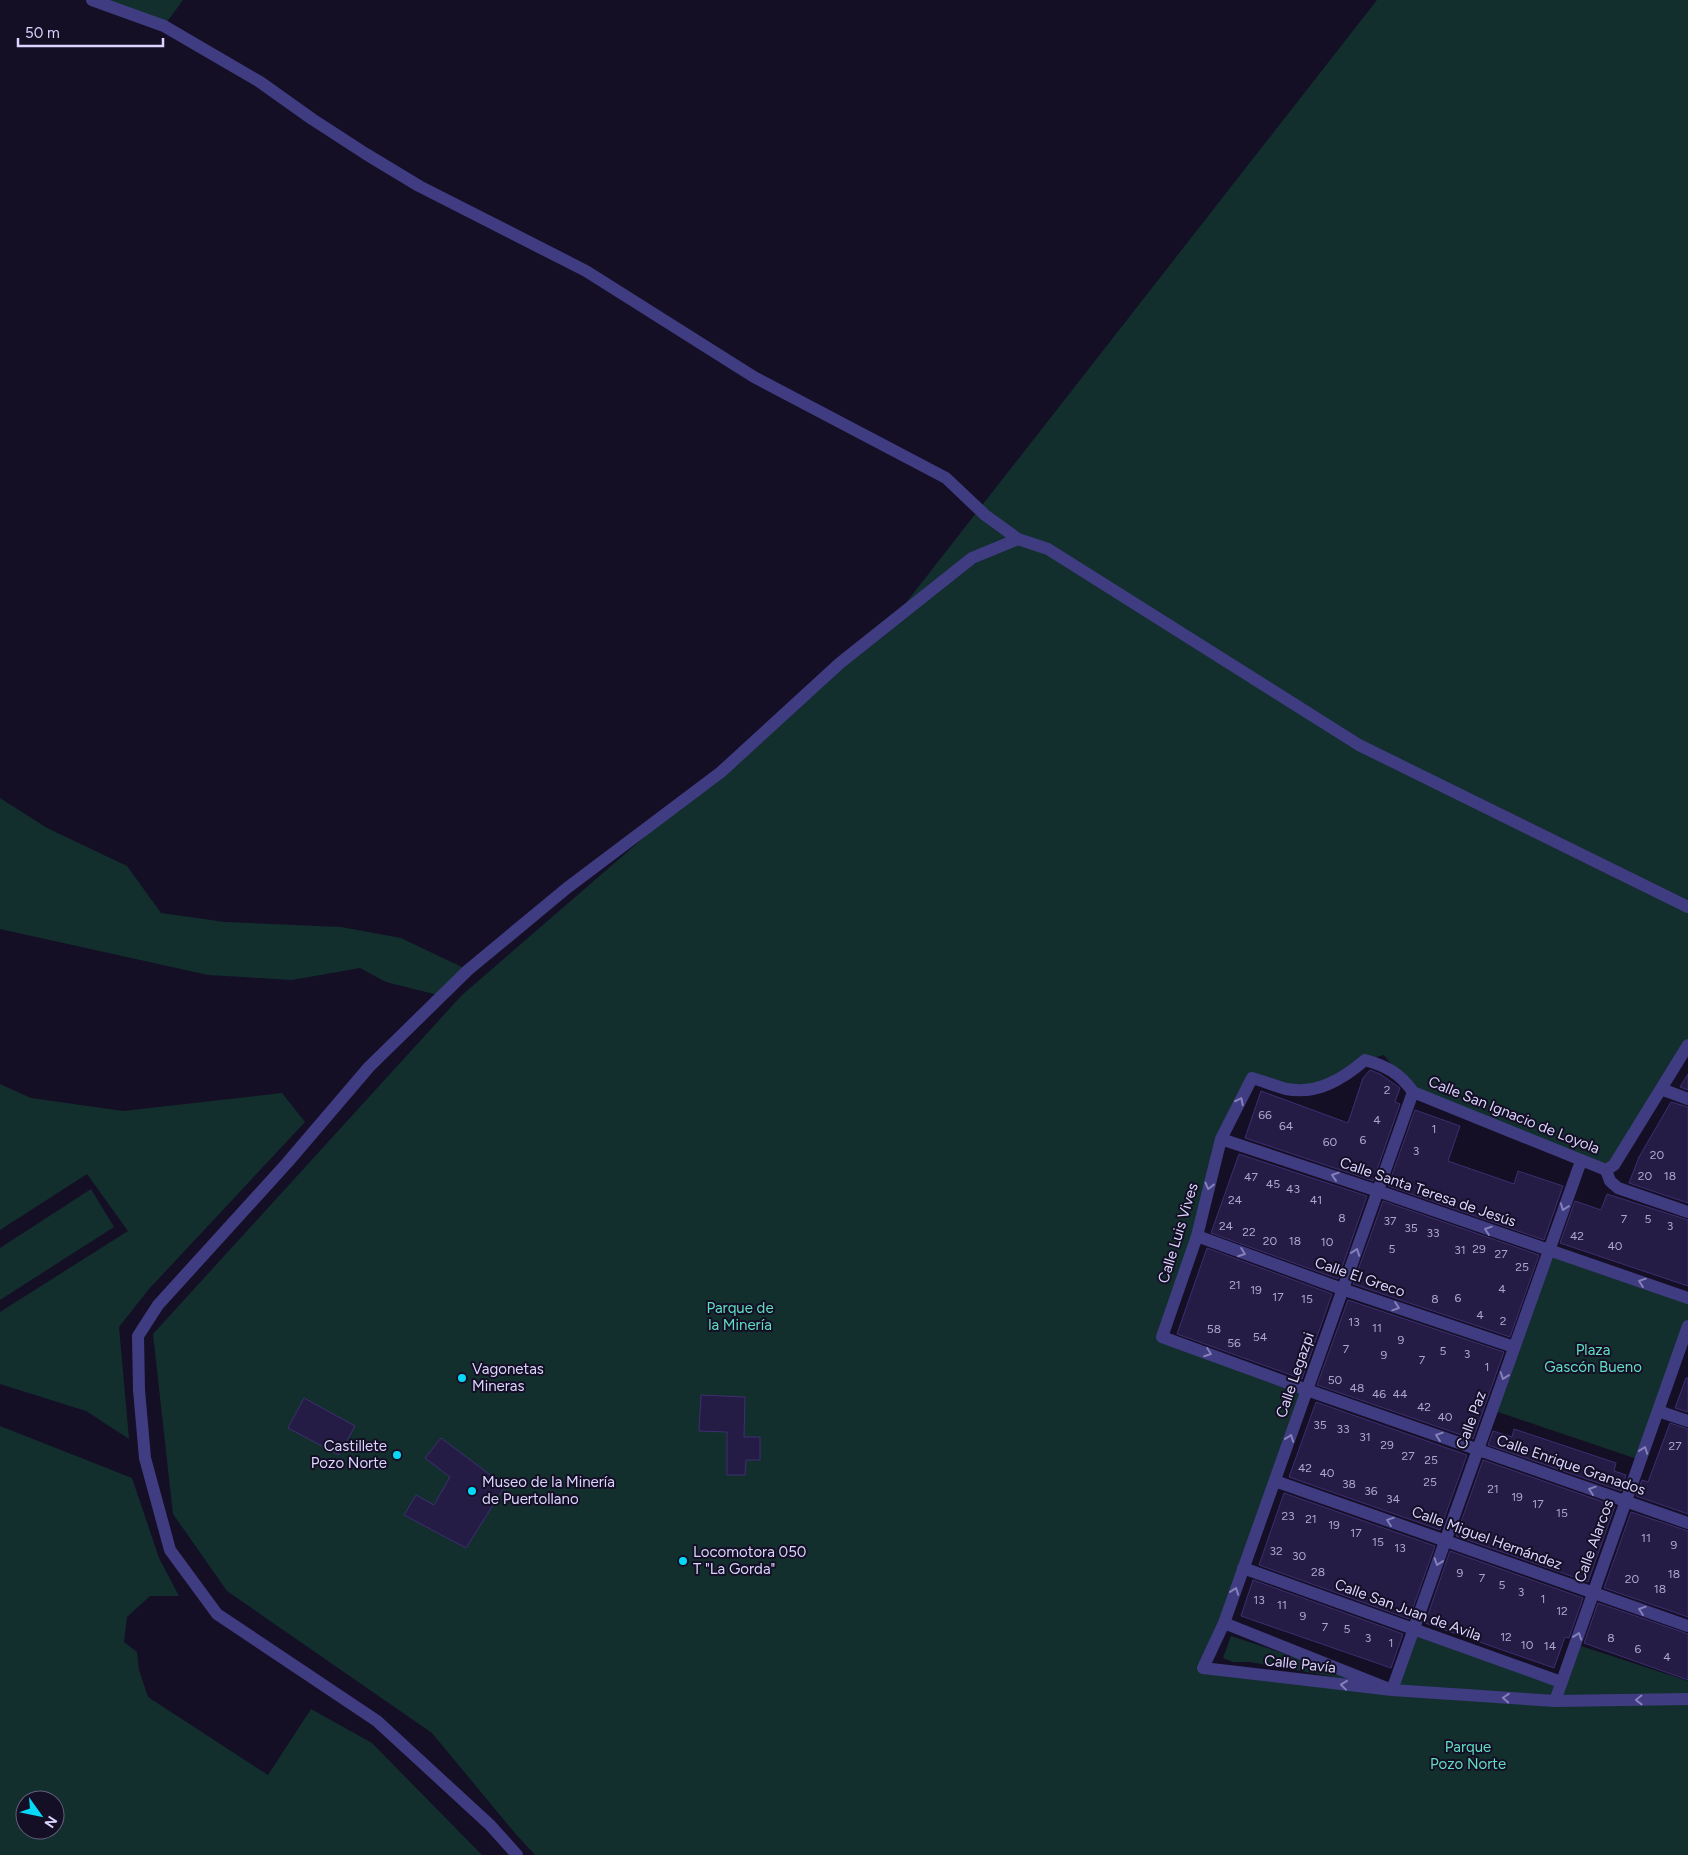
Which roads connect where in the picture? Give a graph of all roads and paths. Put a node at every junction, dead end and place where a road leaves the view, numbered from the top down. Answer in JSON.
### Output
{"nodes":[{"id":1,"x":92,"y":0,"type":"edge"},
{"id":2,"x":1018,"y":539,"type":"junction"},
{"id":3,"x":1688,"y":908,"type":"edge"},
{"id":4,"x":1688,"y":1045,"type":"edge"},
{"id":5,"x":1660,"y":1089,"type":"junction"},
{"id":6,"x":1413,"y":1092,"type":"junction"},
{"id":7,"x":1688,"y":1099,"type":"edge"},
{"id":8,"x":1221,"y":1139,"type":"junction"},
{"id":9,"x":1581,"y":1161,"type":"junction"},
{"id":10,"x":1610,"y":1168,"type":"junction"},
{"id":11,"x":1378,"y":1191,"type":"junction"},
{"id":12,"x":1688,"y":1212,"type":"edge"},
{"id":13,"x":1197,"y":1236,"type":"junction"},
{"id":14,"x":1549,"y":1251,"type":"junction"},
{"id":15,"x":1342,"y":1289,"type":"junction"},
{"id":16,"x":1688,"y":1298,"type":"edge"},
{"id":17,"x":1688,"y":1326,"type":"edge"},
{"id":18,"x":1162,"y":1336,"type":"joint"},
{"id":19,"x":1514,"y":1347,"type":"junction"},
{"id":20,"x":1307,"y":1390,"type":"junction"},
{"id":21,"x":1658,"y":1411,"type":"junction"},
{"id":22,"x":1688,"y":1421,"type":"edge"},
{"id":23,"x":1478,"y":1450,"type":"junction"},
{"id":24,"x":1275,"y":1481,"type":"junction"},
{"id":25,"x":1626,"y":1501,"type":"junction"},
{"id":26,"x":1688,"y":1523,"type":"edge"},
{"id":27,"x":1446,"y":1540,"type":"junction"},
{"id":28,"x":1243,"y":1568,"type":"junction"},
{"id":29,"x":1593,"y":1593,"type":"junction"},
{"id":30,"x":1224,"y":1623,"type":"junction"},
{"id":31,"x":1688,"y":1626,"type":"edge"},
{"id":32,"x":1414,"y":1630,"type":"junction"},
{"id":33,"x":1204,"y":1668,"type":"joint"},
{"id":34,"x":1562,"y":1682,"type":"junction"},
{"id":35,"x":1392,"y":1690,"type":"junction"},
{"id":36,"x":1688,"y":1699,"type":"edge"},
{"id":37,"x":1555,"y":1701,"type":"junction"},
{"id":38,"x":516,"y":1855,"type":"edge"}],
"edges":[{"from":1,"to":2,"type":"street"},
{"from":2,"to":3,"type":"street"},
{"from":2,"to":38,"type":"street"},
{"from":4,"to":5,"type":"street"},
{"from":5,"to":7,"type":"street"},
{"from":5,"to":10,"type":"street"},
{"from":8,"to":6,"type":"street","name":"Calle San Ignacio de Loyola","one_way":true},
{"from":6,"to":9,"type":"street","name":"Calle San Ignacio de Loyola"},
{"from":6,"to":11,"type":"street","name":"Calle Legazpi"},
{"from":11,"to":8,"type":"street","name":"Calle Santa Teresa de Jesús","one_way":true},
{"from":8,"to":13,"type":"street","name":"Calle Luis Vives","one_way":true},
{"from":9,"to":10,"type":"street","name":"Calle San Ignacio de Loyola"},
{"from":9,"to":14,"type":"street","name":"Calle Paz","one_way":true},
{"from":10,"to":12,"type":"street","name":"Calle San Ignacio de Loyola"},
{"from":14,"to":11,"type":"street","name":"Calle Santa Teresa de Jesús","one_way":true},
{"from":15,"to":11,"type":"street","name":"Calle Legazpi","one_way":true},
{"from":13,"to":15,"type":"street","name":"Calle El Greco","one_way":true},
{"from":13,"to":18,"type":"street","name":"Calle Luis Vives"},
{"from":16,"to":14,"type":"street","name":"Calle Santa Teresa de Jesús","one_way":true},
{"from":14,"to":19,"type":"street","name":"Calle Paz"},
{"from":15,"to":19,"type":"street","name":"Calle El Greco","one_way":true},
{"from":15,"to":20,"type":"street","name":"Calle Legazpi"},
{"from":17,"to":21,"type":"street","name":"Calle Alarcos"},
{"from":18,"to":20,"type":"street","name":"Calle Enrique Granados","one_way":true},
{"from":19,"to":23,"type":"street","name":"Calle Paz","one_way":true},
{"from":23,"to":20,"type":"street","name":"Calle Enrique Granados","one_way":true},
{"from":24,"to":20,"type":"street","name":"Calle Legazpi","one_way":true},
{"from":21,"to":22,"type":"street"},
{"from":25,"to":21,"type":"street","name":"Calle Alarcos","one_way":true},
{"from":25,"to":23,"type":"street","name":"Calle Enrique Granados","one_way":true},
{"from":23,"to":27,"type":"street","name":"Calle Paz"},
{"from":27,"to":24,"type":"street","name":"Calle Miguel Hernández","one_way":true},
{"from":24,"to":28,"type":"street","name":"Calle Legazpi"},
{"from":25,"to":26,"type":"street","name":"Calle Enrique Granados"},
{"from":25,"to":29,"type":"street","name":"Calle Alarcos"},
{"from":27,"to":29,"type":"street","name":"Calle Miguel Hernández"},
{"from":27,"to":32,"type":"street","name":"Calle Paz","one_way":true},
{"from":30,"to":28,"type":"street","name":"Calle Legazpi","one_way":true},
{"from":28,"to":32,"type":"street","name":"Calle San Juan de Avila"},
{"from":31,"to":29,"type":"street","name":"Calle Miguel Hernández","one_way":true},
{"from":34,"to":29,"type":"street","name":"Calle Alarcos","one_way":true},
{"from":30,"to":33,"type":"street","name":"Calle Legazpi"},
{"from":30,"to":35,"type":"street","name":"Calle Pavía"},
{"from":32,"to":34,"type":"street","name":"Calle San Juan de Avila"},
{"from":32,"to":35,"type":"street","name":"Calle Paz"},
{"from":35,"to":33,"type":"street","name":"Calle Pavía","one_way":true},
{"from":34,"to":37,"type":"street","name":"Calle Alarcos"},
{"from":37,"to":35,"type":"street","name":"Calle Pavía","one_way":true},
{"from":36,"to":37,"type":"street","one_way":true}]}
